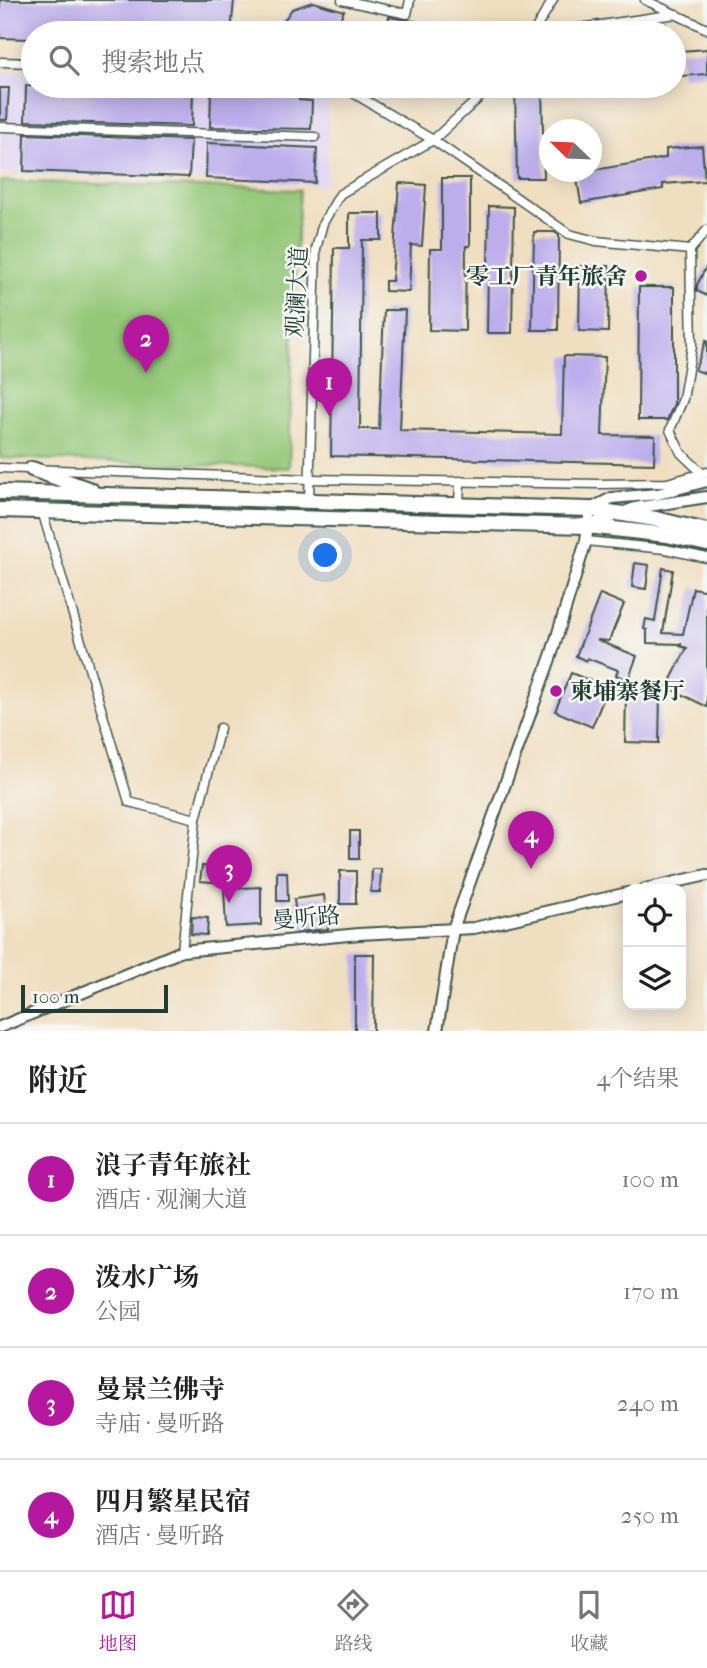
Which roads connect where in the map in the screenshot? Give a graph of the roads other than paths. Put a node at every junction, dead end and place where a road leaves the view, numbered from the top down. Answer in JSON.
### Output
{"nodes":[{"id":1,"x":342,"y":0,"type":"edge"},
{"id":2,"x":410,"y":0,"type":"edge"},
{"id":3,"x":553,"y":0,"type":"edge"},
{"id":4,"x":645,"y":0,"type":"edge"},
{"id":5,"x":676,"y":14,"type":"junction"},
{"id":6,"x":541,"y":21,"type":"edge"},
{"id":7,"x":628,"y":21,"type":"edge"},
{"id":8,"x":707,"y":29,"type":"edge"},
{"id":9,"x":0,"y":62,"type":"edge"},
{"id":10,"x":21,"y":62,"type":"edge"},
{"id":11,"x":362,"y":98,"type":"edge"},
{"id":12,"x":479,"y":98,"type":"edge"},
{"id":13,"x":0,"y":127,"type":"edge"},
{"id":14,"x":316,"y":137,"type":"dead end"},
{"id":15,"x":433,"y":140,"type":"junction"},
{"id":16,"x":707,"y":230,"type":"edge"},
{"id":17,"x":690,"y":250,"type":"junction"},
{"id":18,"x":0,"y":468,"type":"edge"},
{"id":19,"x":32,"y":469,"type":"junction"},
{"id":20,"x":705,"y":475,"type":"edge"},
{"id":21,"x":310,"y":479,"type":"junction"},
{"id":22,"x":460,"y":481,"type":"junction"},
{"id":23,"x":0,"y":492,"type":"edge"},
{"id":24,"x":102,"y":495,"type":"junction"},
{"id":25,"x":707,"y":497,"type":"edge"},
{"id":26,"x":309,"y":500,"type":"junction"},
{"id":27,"x":459,"y":506,"type":"junction"},
{"id":28,"x":590,"y":509,"type":"junction"},
{"id":29,"x":0,"y":510,"type":"edge"},
{"id":30,"x":43,"y":511,"type":"junction"},
{"id":31,"x":620,"y":514,"type":"junction"},
{"id":32,"x":587,"y":526,"type":"junction"},
{"id":33,"x":707,"y":531,"type":"edge"},
{"id":34,"x":586,"y":541,"type":"junction"},
{"id":35,"x":707,"y":544,"type":"edge"},
{"id":36,"x":707,"y":558,"type":"edge"},
{"id":37,"x":220,"y":728,"type":"dead end"},
{"id":38,"x":196,"y":819,"type":"junction"},
{"id":39,"x":707,"y":875,"type":"edge"},
{"id":40,"x":667,"y":884,"type":"edge"},
{"id":41,"x":623,"y":894,"type":"edge"},
{"id":42,"x":453,"y":929,"type":"junction"},
{"id":43,"x":182,"y":951,"type":"junction"},
{"id":44,"x":0,"y":1027,"type":"edge"},
{"id":45,"x":437,"y":1031,"type":"edge"}],
"edges":[{"from":1,"to":2,"type":"street"},
{"from":3,"to":6,"type":"street"},
{"from":4,"to":5,"type":"street"},
{"from":5,"to":7,"type":"street"},
{"from":5,"to":8,"type":"street"},
{"from":9,"to":10,"type":"street"},
{"from":11,"to":15,"type":"street"},
{"from":12,"to":15,"type":"street","name":"观澜大道"},
{"from":13,"to":14,"type":"street"},
{"from":15,"to":17,"type":"street"},
{"from":15,"to":21,"type":"street","name":"观澜大道"},
{"from":16,"to":17,"type":"street"},
{"from":17,"to":20,"type":"street"},
{"from":18,"to":19,"type":"street"},
{"from":19,"to":21,"type":"street"},
{"from":19,"to":24,"type":"highway"},
{"from":20,"to":22,"type":"street"},
{"from":20,"to":28,"type":"street"},
{"from":21,"to":22,"type":"street"},
{"from":21,"to":26,"type":"street","name":"观澜大道"},
{"from":22,"to":27,"type":"street"},
{"from":23,"to":24,"type":"highway"},
{"from":24,"to":26,"type":"highway"},
{"from":25,"to":31,"type":"street"},
{"from":26,"to":27,"type":"highway"},
{"from":27,"to":28,"type":"highway"},
{"from":28,"to":31,"type":"highway"},
{"from":28,"to":32,"type":"street"},
{"from":29,"to":30,"type":"highway"},
{"from":30,"to":32,"type":"highway"},
{"from":30,"to":38,"type":"street"},
{"from":31,"to":32,"type":"street"},
{"from":31,"to":33,"type":"highway"},
{"from":32,"to":34,"type":"street"},
{"from":32,"to":35,"type":"highway"},
{"from":34,"to":36,"type":"street"},
{"from":34,"to":42,"type":"street"},
{"from":37,"to":38,"type":"street"},
{"from":38,"to":43,"type":"street"},
{"from":39,"to":40,"type":"street"},
{"from":41,"to":42,"type":"street","name":"曼听路"},
{"from":42,"to":43,"type":"street","name":"曼听路"},
{"from":42,"to":45,"type":"street"},
{"from":43,"to":44,"type":"street","name":"曼听路"}]}
